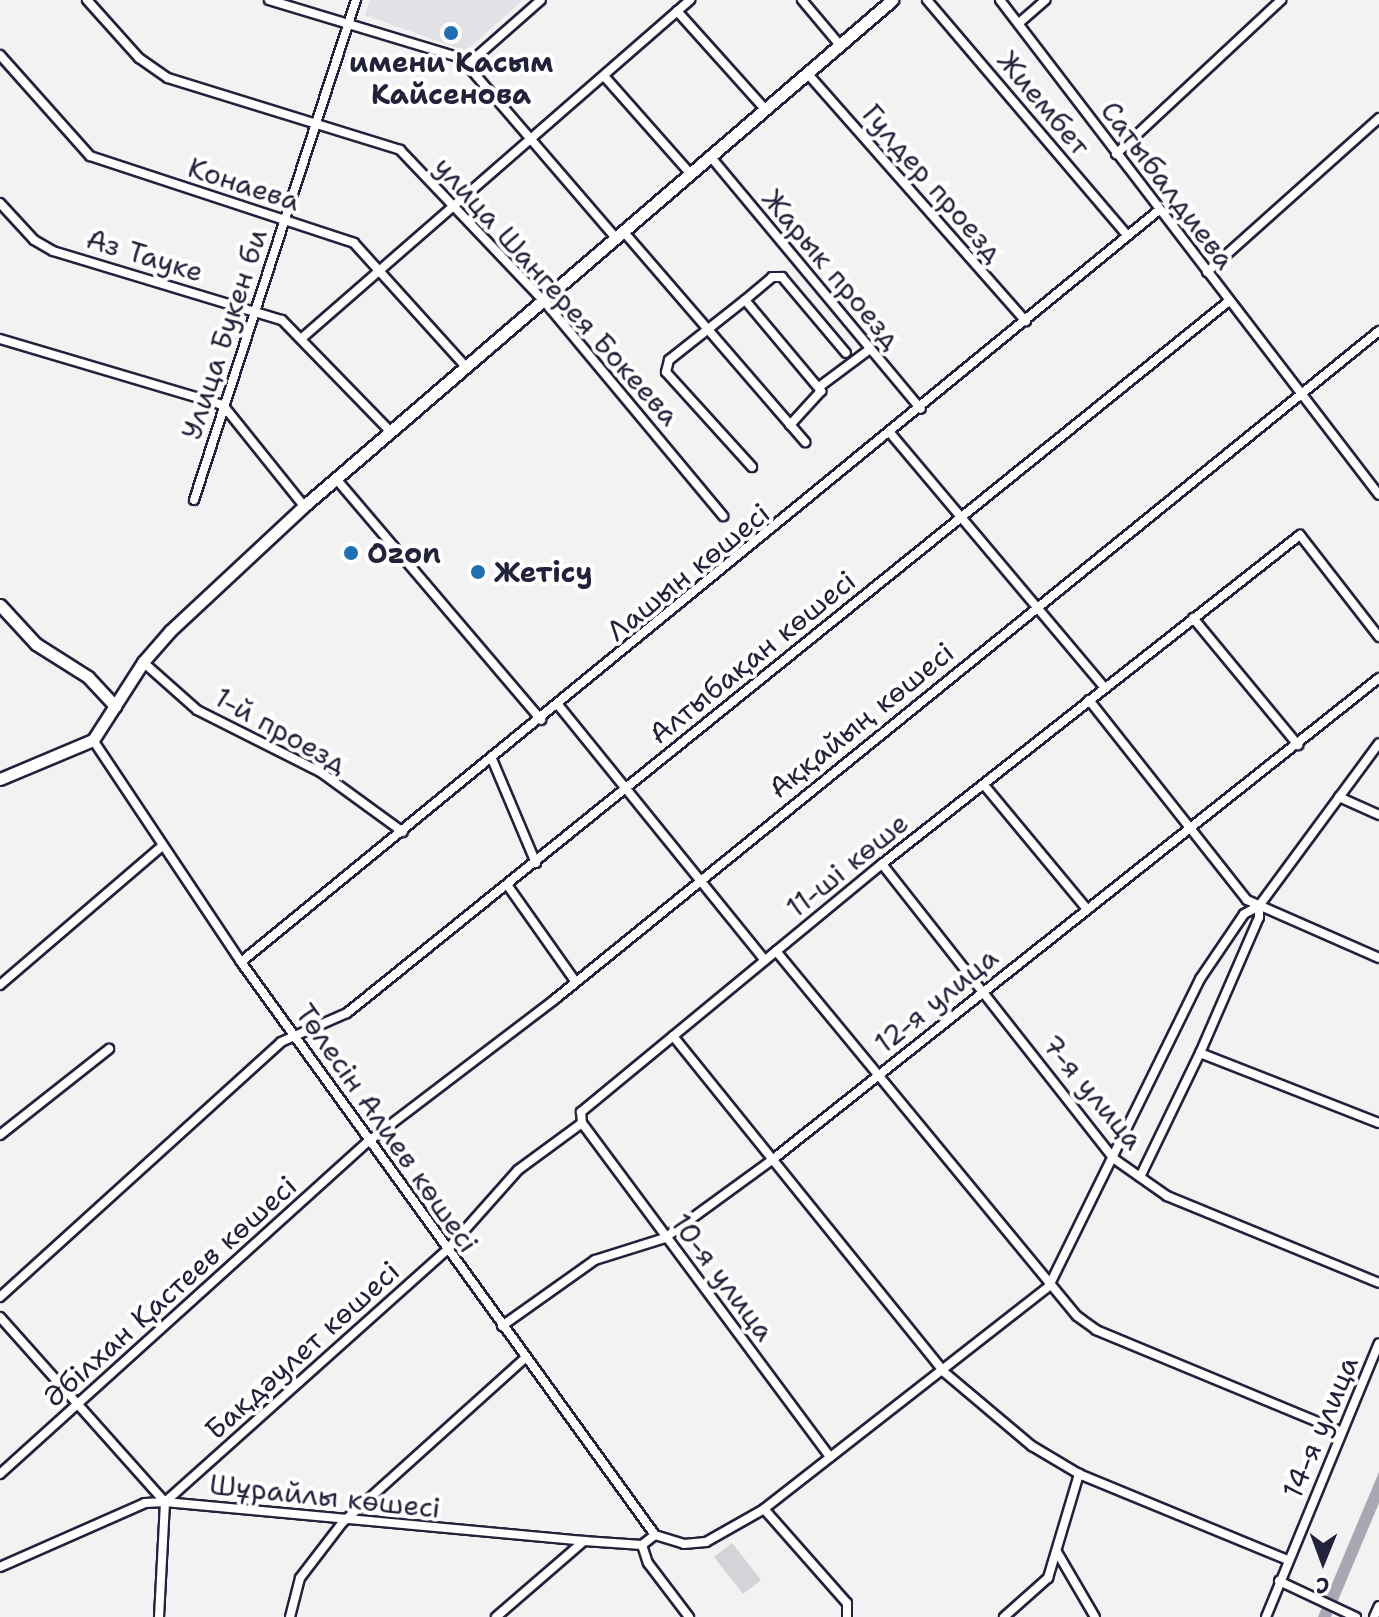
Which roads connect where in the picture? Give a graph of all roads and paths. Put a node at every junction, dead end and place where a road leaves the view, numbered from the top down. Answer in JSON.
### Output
{"nodes":[{"id":1,"x":87,"y":0,"type":"edge"},
{"id":2,"x":269,"y":0,"type":"edge"},
{"id":3,"x":356,"y":0,"type":"edge"},
{"id":4,"x":541,"y":0,"type":"edge"},
{"id":5,"x":690,"y":0,"type":"edge"},
{"id":6,"x":802,"y":0,"type":"edge"},
{"id":7,"x":892,"y":0,"type":"edge"},
{"id":8,"x":927,"y":0,"type":"edge"},
{"id":9,"x":1000,"y":0,"type":"edge"},
{"id":10,"x":1045,"y":0,"type":"edge"},
{"id":11,"x":1281,"y":0,"type":"edge"},
{"id":12,"x":677,"y":11,"type":"junction"},
{"id":13,"x":349,"y":23,"type":"junction"},
{"id":14,"x":1019,"y":23,"type":"junction"},
{"id":15,"x":839,"y":44,"type":"junction"},
{"id":16,"x":0,"y":55,"type":"edge"},
{"id":17,"x":467,"y":65,"type":"junction"},
{"id":18,"x":807,"y":73,"type":"junction"},
{"id":19,"x":604,"y":76,"type":"junction"},
{"id":20,"x":764,"y":108,"type":"junction"},
{"id":21,"x":1379,"y":118,"type":"edge"},
{"id":22,"x":317,"y":121,"type":"junction"},
{"id":23,"x":530,"y":140,"type":"junction"},
{"id":24,"x":1116,"y":154,"type":"junction"},
{"id":25,"x":710,"y":156,"type":"junction"},
{"id":26,"x":689,"y":172,"type":"junction"},
{"id":27,"x":455,"y":202,"type":"junction"},
{"id":28,"x":0,"y":203,"type":"edge"},
{"id":29,"x":1159,"y":210,"type":"junction"},
{"id":30,"x":284,"y":221,"type":"junction"},
{"id":31,"x":619,"y":234,"type":"junction"},
{"id":32,"x":1127,"y":235,"type":"junction"},
{"id":33,"x":1207,"y":272,"type":"junction"},
{"id":34,"x":378,"y":273,"type":"junction"},
{"id":35,"x":745,"y":300,"type":"junction"},
{"id":36,"x":544,"y":301,"type":"junction"},
{"id":37,"x":1229,"y":301,"type":"junction"},
{"id":38,"x":254,"y":311,"type":"junction"},
{"id":39,"x":1026,"y":321,"type":"junction"},
{"id":40,"x":708,"y":329,"type":"junction"},
{"id":41,"x":1379,"y":331,"type":"edge"},
{"id":42,"x":302,"y":338,"type":"junction"},
{"id":43,"x":0,"y":339,"type":"edge"},
{"id":44,"x":870,"y":349,"type":"junction"},
{"id":45,"x":846,"y":353,"type":"dead end"},
{"id":46,"x":466,"y":367,"type":"junction"},
{"id":47,"x":819,"y":387,"type":"junction"},
{"id":48,"x":1303,"y":395,"type":"junction"},
{"id":49,"x":223,"y":405,"type":"junction"},
{"id":50,"x":921,"y":409,"type":"junction"},
{"id":51,"x":790,"y":425,"type":"junction"},
{"id":52,"x":391,"y":432,"type":"junction"},
{"id":53,"x":891,"y":434,"type":"junction"},
{"id":54,"x":805,"y":442,"type":"dead end"},
{"id":55,"x":752,"y":467,"type":"dead end"},
{"id":56,"x":337,"y":480,"type":"junction"},
{"id":57,"x":1379,"y":495,"type":"edge"},
{"id":58,"x":194,"y":500,"type":"dead end"},
{"id":59,"x":304,"y":506,"type":"junction"},
{"id":60,"x":723,"y":516,"type":"dead end"},
{"id":61,"x":962,"y":516,"type":"junction"},
{"id":62,"x":0,"y":605,"type":"edge"},
{"id":63,"x":1039,"y":605,"type":"junction"},
{"id":64,"x":1193,"y":618,"type":"junction"},
{"id":65,"x":1379,"y":637,"type":"edge"},
{"id":66,"x":143,"y":662,"type":"junction"},
{"id":67,"x":1379,"y":678,"type":"edge"},
{"id":68,"x":1103,"y":686,"type":"junction"},
{"id":69,"x":1089,"y":700,"type":"junction"},
{"id":70,"x":115,"y":706,"type":"junction"},
{"id":71,"x":559,"y":706,"type":"junction"},
{"id":72,"x":541,"y":720,"type":"junction"},
{"id":73,"x":93,"y":740,"type":"junction"},
{"id":74,"x":1379,"y":743,"type":"edge"},
{"id":75,"x":1298,"y":745,"type":"junction"},
{"id":76,"x":492,"y":759,"type":"junction"},
{"id":77,"x":0,"y":779,"type":"edge"},
{"id":78,"x":984,"y":785,"type":"junction"},
{"id":79,"x":627,"y":787,"type":"junction"},
{"id":80,"x":1339,"y":797,"type":"junction"},
{"id":81,"x":1379,"y":815,"type":"edge"},
{"id":82,"x":1190,"y":831,"type":"junction"},
{"id":83,"x":403,"y":832,"type":"junction"},
{"id":84,"x":162,"y":846,"type":"junction"},
{"id":85,"x":536,"y":863,"type":"junction"},
{"id":86,"x":882,"y":864,"type":"junction"},
{"id":87,"x":700,"y":879,"type":"junction"},
{"id":88,"x":508,"y":886,"type":"junction"},
{"id":89,"x":1259,"y":906,"type":"junction"},
{"id":90,"x":1086,"y":908,"type":"junction"},
{"id":91,"x":776,"y":951,"type":"junction"},
{"id":92,"x":1379,"y":958,"type":"edge"},
{"id":93,"x":765,"y":960,"type":"junction"},
{"id":94,"x":241,"y":962,"type":"junction"},
{"id":95,"x":575,"y":981,"type":"junction"},
{"id":96,"x":0,"y":985,"type":"edge"},
{"id":97,"x":982,"y":991,"type":"junction"},
{"id":98,"x":296,"y":1036,"type":"junction"},
{"id":99,"x":673,"y":1036,"type":"junction"},
{"id":100,"x":109,"y":1049,"type":"dead end"},
{"id":101,"x":1200,"y":1053,"type":"junction"},
{"id":102,"x":876,"y":1076,"type":"junction"},
{"id":103,"x":582,"y":1123,"type":"junction"},
{"id":104,"x":1379,"y":1123,"type":"edge"},
{"id":105,"x":0,"y":1135,"type":"edge"},
{"id":106,"x":369,"y":1141,"type":"junction"},
{"id":107,"x":1113,"y":1158,"type":"junction"},
{"id":108,"x":772,"y":1160,"type":"junction"},
{"id":109,"x":1140,"y":1177,"type":"junction"},
{"id":110,"x":665,"y":1238,"type":"junction"},
{"id":111,"x":447,"y":1250,"type":"junction"},
{"id":112,"x":1379,"y":1283,"type":"edge"},
{"id":113,"x":1049,"y":1286,"type":"junction"},
{"id":114,"x":0,"y":1297,"type":"edge"},
{"id":115,"x":0,"y":1317,"type":"edge"},
{"id":116,"x":502,"y":1326,"type":"junction"},
{"id":117,"x":1379,"y":1343,"type":"edge"},
{"id":118,"x":525,"y":1358,"type":"junction"},
{"id":119,"x":944,"y":1372,"type":"junction"},
{"id":120,"x":77,"y":1405,"type":"junction"},
{"id":121,"x":1342,"y":1432,"type":"junction"},
{"id":122,"x":830,"y":1457,"type":"junction"},
{"id":123,"x":0,"y":1474,"type":"edge"},
{"id":124,"x":1079,"y":1474,"type":"junction"},
{"id":125,"x":165,"y":1502,"type":"junction"},
{"id":126,"x":764,"y":1509,"type":"junction"},
{"id":127,"x":343,"y":1522,"type":"junction"},
{"id":128,"x":655,"y":1535,"type":"junction"},
{"id":129,"x":584,"y":1541,"type":"junction"},
{"id":130,"x":642,"y":1545,"type":"junction"},
{"id":131,"x":1057,"y":1552,"type":"junction"},
{"id":132,"x":1288,"y":1560,"type":"junction"},
{"id":133,"x":0,"y":1567,"type":"edge"},
{"id":134,"x":1279,"y":1581,"type":"junction"},
{"id":135,"x":1379,"y":1606,"type":"edge"},
{"id":136,"x":159,"y":1617,"type":"edge"},
{"id":137,"x":290,"y":1617,"type":"edge"},
{"id":138,"x":496,"y":1617,"type":"edge"},
{"id":139,"x":689,"y":1617,"type":"edge"},
{"id":140,"x":847,"y":1617,"type":"edge"},
{"id":141,"x":1004,"y":1617,"type":"edge"},
{"id":142,"x":1095,"y":1617,"type":"edge"},
{"id":143,"x":1266,"y":1617,"type":"edge"},
{"id":144,"x":1356,"y":1617,"type":"edge"},
{"id":145,"x":1374,"y":1617,"type":"edge"}],
"edges":[{"from":1,"to":22,"type":"street","name":"улица Шангерея Бокеева"},
{"from":2,"to":13,"type":"street"},
{"from":3,"to":13,"type":"street","name":"Улица Букен би"},
{"from":4,"to":17,"type":"street"},
{"from":5,"to":12,"type":"street"},
{"from":6,"to":15,"type":"street"},
{"from":7,"to":15,"type":"street"},
{"from":8,"to":32,"type":"street","name":"Жиембет"},
{"from":9,"to":14,"type":"street","name":"Сатыбалдиева"},
{"from":10,"to":14,"type":"street"},
{"from":11,"to":24,"type":"street"},
{"from":12,"to":19,"type":"street"},
{"from":12,"to":20,"type":"street"},
{"from":13,"to":17,"type":"street"},
{"from":13,"to":22,"type":"street","name":"Улица Букен би"},
{"from":14,"to":24,"type":"street","name":"Сатыбалдиева"},
{"from":15,"to":18,"type":"street"},
{"from":16,"to":30,"type":"street","name":"Конаева"},
{"from":17,"to":23,"type":"street"},
{"from":18,"to":20,"type":"street"},
{"from":18,"to":39,"type":"street","name":"Гулдер проезд"},
{"from":19,"to":23,"type":"street"},
{"from":19,"to":26,"type":"street"},
{"from":20,"to":25,"type":"street"},
{"from":21,"to":33,"type":"street"},
{"from":22,"to":27,"type":"street","name":"улица Шангерея Бокеева"},
{"from":22,"to":30,"type":"street","name":"Улица Букен би"},
{"from":23,"to":27,"type":"street"},
{"from":23,"to":31,"type":"street"},
{"from":24,"to":29,"type":"street","name":"Сатыбалдиева"},
{"from":25,"to":26,"type":"street"},
{"from":25,"to":44,"type":"street","name":"Жарык проезд"},
{"from":26,"to":31,"type":"street"},
{"from":27,"to":34,"type":"street"},
{"from":27,"to":36,"type":"street","name":"улица Шангерея Бокеева"},
{"from":28,"to":38,"type":"street","name":"Аз Тауке"},
{"from":29,"to":32,"type":"street","name":"Лашын көшесі"},
{"from":29,"to":33,"type":"street","name":"Сатыбалдиева"},
{"from":30,"to":34,"type":"street","name":"Конаева"},
{"from":30,"to":38,"type":"street","name":"Улица Букен би"},
{"from":31,"to":36,"type":"street"},
{"from":31,"to":40,"type":"street"},
{"from":32,"to":39,"type":"street","name":"Лашын көшесі"},
{"from":33,"to":37,"type":"street","name":"Сатыбалдиева"},
{"from":34,"to":42,"type":"street"},
{"from":34,"to":46,"type":"street","name":"Конаева"},
{"from":35,"to":40,"type":"street"},
{"from":35,"to":45,"type":"street"},
{"from":35,"to":47,"type":"street"},
{"from":36,"to":46,"type":"street"},
{"from":36,"to":60,"type":"street","name":"улица Шангерея Бокеева"},
{"from":37,"to":48,"type":"street","name":"Сатыбалдиева"},
{"from":37,"to":61,"type":"street","name":"Алтыбақан көшесі"},
{"from":38,"to":42,"type":"street","name":"Аз Тауке"},
{"from":38,"to":49,"type":"street","name":"Улица Букен би"},
{"from":39,"to":50,"type":"street","name":"Лашын көшесі"},
{"from":40,"to":51,"type":"street"},
{"from":40,"to":55,"type":"street"},
{"from":41,"to":48,"type":"street","name":"Аққайың көшесі"},
{"from":42,"to":52,"type":"street","name":"Аз Тауке"},
{"from":43,"to":49,"type":"street"},
{"from":44,"to":47,"type":"street"},
{"from":44,"to":50,"type":"street","name":"Жарык проезд"},
{"from":46,"to":52,"type":"street"},
{"from":47,"to":51,"type":"street"},
{"from":48,"to":57,"type":"street","name":"Сатыбалдиева"},
{"from":48,"to":63,"type":"street","name":"Аққайың көшесі"},
{"from":49,"to":58,"type":"street","name":"Улица Букен би"},
{"from":49,"to":59,"type":"street"},
{"from":50,"to":53,"type":"street","name":"Лашын көшесі"},
{"from":51,"to":54,"type":"street"},
{"from":52,"to":56,"type":"street"},
{"from":53,"to":61,"type":"street"},
{"from":53,"to":71,"type":"street","name":"Лашын көшесі"},
{"from":56,"to":59,"type":"street"},
{"from":56,"to":72,"type":"street"},
{"from":59,"to":66,"type":"street"},
{"from":61,"to":63,"type":"street"},
{"from":61,"to":79,"type":"street","name":"Алтыбақан көшесі"},
{"from":62,"to":70,"type":"street"},
{"from":63,"to":68,"type":"street"},
{"from":63,"to":87,"type":"street","name":"Аққайың көшесі"},
{"from":64,"to":65,"type":"street","name":"11-ші көше"},
{"from":64,"to":68,"type":"street","name":"11-ші көше"},
{"from":64,"to":75,"type":"street"},
{"from":66,"to":70,"type":"street"},
{"from":66,"to":83,"type":"street","name":"1-й проезд"},
{"from":67,"to":75,"type":"street","name":"12-я улица"},
{"from":68,"to":69,"type":"street","name":"11-ші көше"},
{"from":69,"to":78,"type":"street","name":"11-ші көше"},
{"from":69,"to":82,"type":"street"},
{"from":70,"to":73,"type":"street"},
{"from":71,"to":72,"type":"street","name":"Лашын көшесі"},
{"from":71,"to":79,"type":"street"},
{"from":72,"to":76,"type":"street","name":"Лашын көшесі"},
{"from":73,"to":77,"type":"street"},
{"from":73,"to":84,"type":"street","name":"Төлесін Алиев көшесі"},
{"from":74,"to":80,"type":"street"},
{"from":75,"to":82,"type":"street","name":"12-я улица"},
{"from":76,"to":83,"type":"street","name":"Лашын көшесі"},
{"from":76,"to":85,"type":"street"},
{"from":78,"to":86,"type":"street","name":"11-ші көше"},
{"from":78,"to":90,"type":"street"},
{"from":79,"to":85,"type":"street","name":"Алтыбақан көшесі"},
{"from":79,"to":87,"type":"street"},
{"from":80,"to":81,"type":"street"},
{"from":80,"to":89,"type":"street"},
{"from":82,"to":89,"type":"street"},
{"from":82,"to":90,"type":"street","name":"12-я улица"},
{"from":83,"to":94,"type":"street","name":"Лашын көшесі"},
{"from":84,"to":94,"type":"street","name":"Төлесін Алиев көшесі"},
{"from":84,"to":96,"type":"street"},
{"from":85,"to":88,"type":"street","name":"Алтыбақан көшесі"},
{"from":86,"to":91,"type":"street","name":"11-ші көше"},
{"from":86,"to":97,"type":"street","name":"7-я улица"},
{"from":87,"to":93,"type":"street"},
{"from":87,"to":95,"type":"street","name":"Аққайың көшесі"},
{"from":88,"to":95,"type":"street"},
{"from":88,"to":98,"type":"street","name":"Алтыбақан көшесі"},
{"from":89,"to":92,"type":"street"},
{"from":89,"to":101,"type":"street"},
{"from":89,"to":107,"type":"street"},
{"from":90,"to":97,"type":"street","name":"12-я улица"},
{"from":91,"to":93,"type":"street","name":"11-ші көше"},
{"from":91,"to":102,"type":"street"},
{"from":93,"to":99,"type":"street","name":"11-ші көше"},
{"from":94,"to":98,"type":"street","name":"Төлесін Алиев көшесі"},
{"from":95,"to":106,"type":"street","name":"Аққайың көшесі"},
{"from":97,"to":102,"type":"street","name":"12-я улица"},
{"from":97,"to":107,"type":"street","name":"7-я улица"},
{"from":98,"to":106,"type":"street","name":"Төлесін Алиев көшесі"},
{"from":98,"to":114,"type":"street","name":"Алтыбақан көшесі"},
{"from":99,"to":103,"type":"street","name":"11-ші көше"},
{"from":99,"to":108,"type":"street"},
{"from":100,"to":105,"type":"street"},
{"from":101,"to":104,"type":"street"},
{"from":101,"to":109,"type":"street"},
{"from":102,"to":108,"type":"street","name":"12-я улица"},
{"from":102,"to":113,"type":"street"},
{"from":103,"to":110,"type":"street","name":"10-я улица"},
{"from":103,"to":111,"type":"street","name":"11-ші көше"},
{"from":106,"to":111,"type":"street","name":"Төлесін Алиев көшесі"},
{"from":106,"to":120,"type":"street","name":"Әбілхан Қастеев көшесi"},
{"from":107,"to":109,"type":"street","name":"7-я улица"},
{"from":107,"to":113,"type":"street"},
{"from":108,"to":110,"type":"street","name":"12-я улица"},
{"from":108,"to":119,"type":"street"},
{"from":109,"to":112,"type":"street","name":"7-я улица"},
{"from":110,"to":116,"type":"street","name":"12-я улица"},
{"from":110,"to":122,"type":"street","name":"10-я улица"},
{"from":111,"to":116,"type":"street","name":"Төлесін Алиев көшесі"},
{"from":111,"to":125,"type":"street","name":"Бақдәулет көшесi"},
{"from":113,"to":119,"type":"street"},
{"from":113,"to":121,"type":"street"},
{"from":115,"to":120,"type":"street"},
{"from":116,"to":118,"type":"street","name":"Төлесін Алиев көшесі"},
{"from":117,"to":121,"type":"street","name":"14-я улица"},
{"from":118,"to":127,"type":"street"},
{"from":118,"to":128,"type":"street","name":"Төлесін Алиев көшесі"},
{"from":119,"to":122,"type":"street"},
{"from":119,"to":124,"type":"street"},
{"from":120,"to":123,"type":"street","name":"Әбілхан Қастеев көшесi"},
{"from":120,"to":125,"type":"street"},
{"from":121,"to":132,"type":"street","name":"14-я улица"},
{"from":122,"to":126,"type":"street"},
{"from":124,"to":131,"type":"street"},
{"from":124,"to":132,"type":"street"},
{"from":125,"to":127,"type":"street","name":"Шұрайлы көшесі"},
{"from":125,"to":133,"type":"street","name":"Шұрайлы көшесі"},
{"from":125,"to":136,"type":"street"},
{"from":126,"to":128,"type":"street"},
{"from":126,"to":140,"type":"street"},
{"from":127,"to":129,"type":"street","name":"Шұрайлы көшесі"},
{"from":127,"to":137,"type":"street"},
{"from":128,"to":130,"type":"street"},
{"from":129,"to":130,"type":"street","name":"Шұрайлы көшесі"},
{"from":129,"to":138,"type":"street"},
{"from":130,"to":139,"type":"street"},
{"from":131,"to":141,"type":"street"},
{"from":131,"to":142,"type":"street"},
{"from":132,"to":134,"type":"street","name":"14-я улица"},
{"from":134,"to":143,"type":"street","name":"14-я улица"},
{"from":134,"to":144,"type":"street"},
{"from":135,"to":145,"type":"street"}]}
